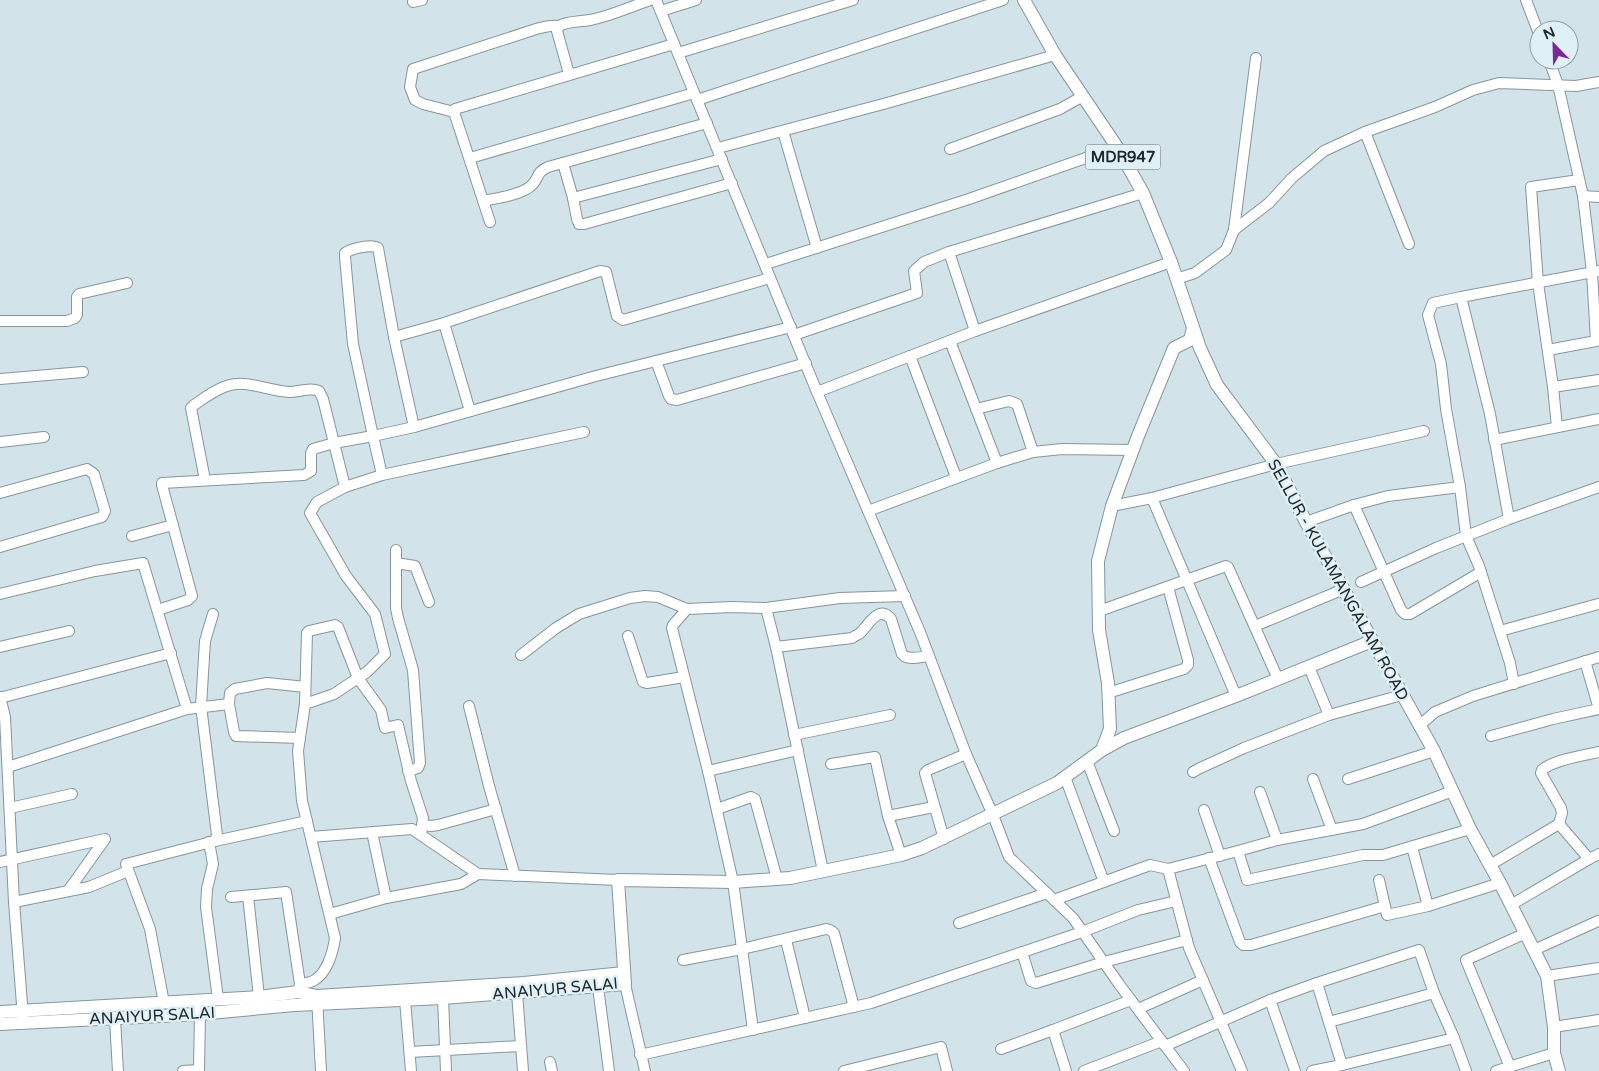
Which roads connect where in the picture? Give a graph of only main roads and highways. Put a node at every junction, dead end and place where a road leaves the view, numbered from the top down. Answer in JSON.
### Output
{"nodes":[{"id":1,"x":1024,"y":0,"type":"edge"},
{"id":2,"x":1192,"y":328,"type":"junction"},
{"id":3,"x":1372,"y":641,"type":"junction"},
{"id":4,"x":1102,"y":750,"type":"junction"},
{"id":5,"x":625,"y":978,"type":"junction"},
{"id":6,"x":317,"y":1000,"type":"junction"},
{"id":7,"x":0,"y":1012,"type":"edge"},
{"id":8,"x":23,"y":1016,"type":"junction"},
{"id":9,"x":0,"y":1024,"type":"edge"},
{"id":10,"x":1559,"y":1071,"type":"edge"}],
"edges":[{"from":1,"to":2,"type":"main road","name":"SELLUR - KULAMANGALAM ROAD","number":"MDR947"},
{"from":2,"to":3,"type":"main road","name":"SELLUR - KULAMANGALAM ROAD","number":"MDR947"},
{"from":2,"to":4,"type":"main road"},
{"from":3,"to":4,"type":"main road"},
{"from":3,"to":10,"type":"main road","name":"SELLUR - KULAMANGALAM ROAD","number":"MDR947"},
{"from":4,"to":5,"type":"main road"},
{"from":5,"to":6,"type":"main road","name":"ANAIYUR SALAI"},
{"from":5,"to":6,"type":"main road","name":"ANAIYUR SALAI"},
{"from":6,"to":8,"type":"main road","name":"ANAIYUR SALAI"},
{"from":6,"to":8,"type":"main road","name":"ANAIYUR SALAI"},
{"from":7,"to":8,"type":"main road","name":"ANAIYUR SALAI"},
{"from":8,"to":9,"type":"main road","name":"ANAIYUR SALAI"}]}
